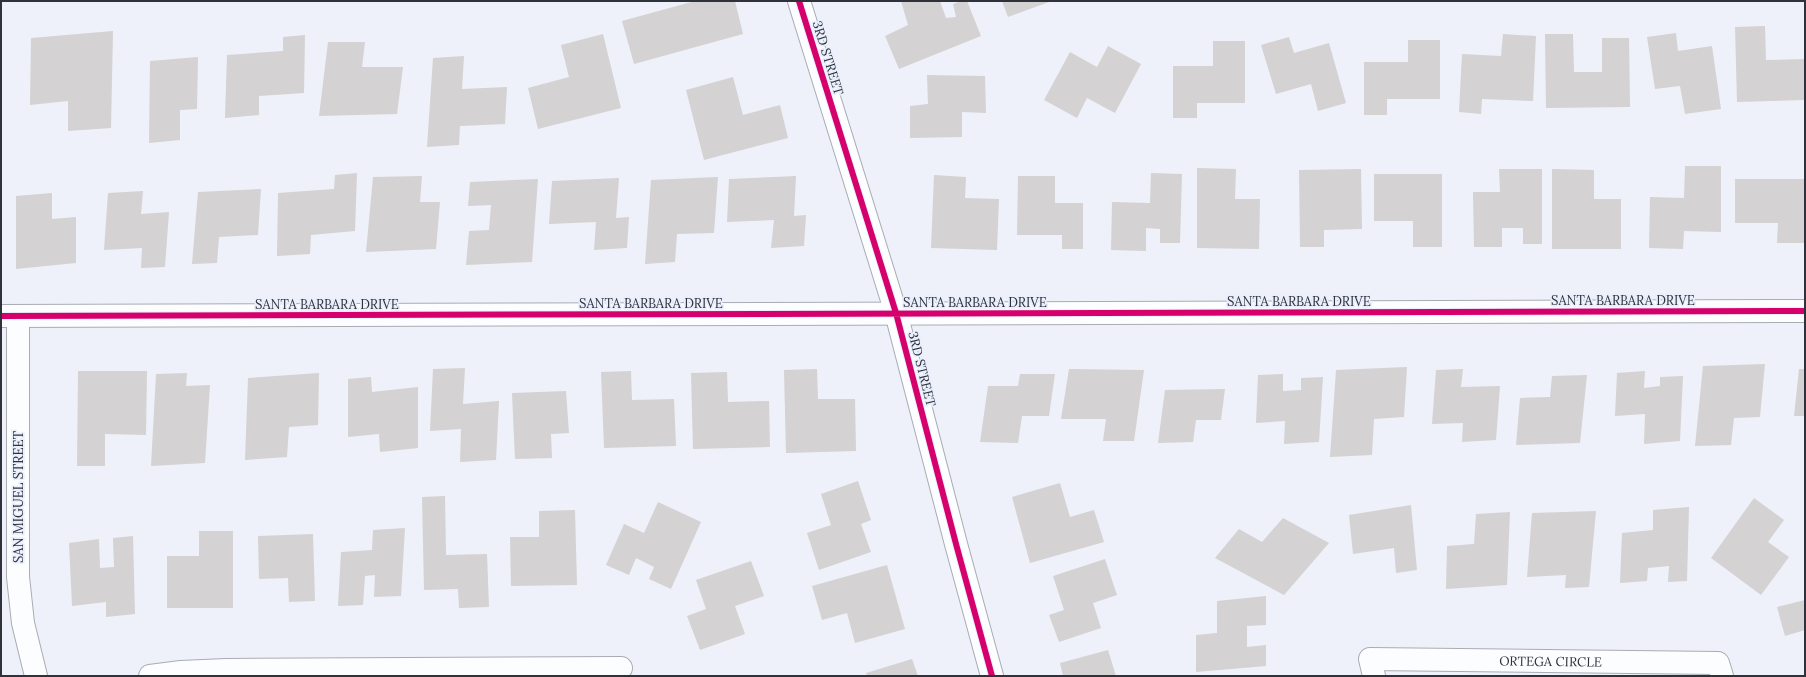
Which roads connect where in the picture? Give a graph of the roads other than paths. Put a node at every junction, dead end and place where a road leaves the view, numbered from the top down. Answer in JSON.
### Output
{"nodes":[{"id":1,"x":799,"y":1,"type":"edge"},
{"id":2,"x":1805,"y":311,"type":"edge"},
{"id":3,"x":896,"y":313,"type":"junction"},
{"id":4,"x":10,"y":316,"type":"edge"},
{"id":5,"x":621,"y":668,"type":"dead end"},
{"id":6,"x":1372,"y":668,"type":"edge"},
{"id":7,"x":36,"y":676,"type":"edge"},
{"id":8,"x":150,"y":676,"type":"edge"},
{"id":9,"x":992,"y":676,"type":"edge"},
{"id":10,"x":1722,"y":676,"type":"edge"}],
"edges":[{"from":1,"to":3,"type":"street","name":"3RD STREET"},
{"from":2,"to":3,"type":"street","name":"SANTA BARBARA DRIVE"},
{"from":3,"to":4,"type":"street","name":"SANTA BARBARA DRIVE"},
{"from":3,"to":9,"type":"street","name":"3RD STREET"},
{"from":4,"to":7,"type":"street","name":"SAN MIGUEL STREET"},
{"from":5,"to":8,"type":"street"},
{"from":6,"to":10,"type":"street","name":"ORTEGA CIRCLE"}]}
